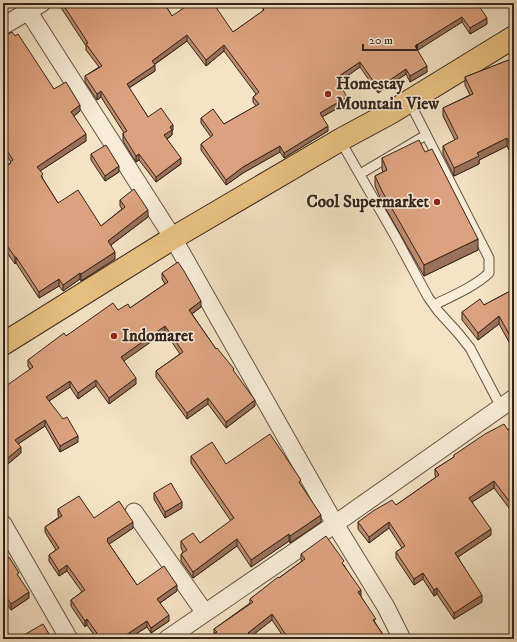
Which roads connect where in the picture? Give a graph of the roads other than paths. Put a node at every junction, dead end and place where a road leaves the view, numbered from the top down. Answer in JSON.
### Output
{"nodes":[{"id":1,"x":31,"y":6,"type":"edge"},
{"id":2,"x":3,"y":26,"type":"edge"},
{"id":3,"x":514,"y":37,"type":"edge"},
{"id":4,"x":409,"y":102,"type":"junction"},
{"id":5,"x":426,"y":135,"type":"junction"},
{"id":6,"x":340,"y":140,"type":"junction"},
{"id":7,"x":360,"y":174,"type":"junction"},
{"id":8,"x":173,"y":238,"type":"junction"},
{"id":9,"x":434,"y":305,"type":"junction"},
{"id":10,"x":3,"y":344,"type":"edge"},
{"id":11,"x":507,"y":402,"type":"edge"},
{"id":12,"x":134,"y":512,"type":"dead end"},
{"id":13,"x":3,"y":524,"type":"edge"},
{"id":14,"x":335,"y":524,"type":"junction"},
{"id":15,"x":205,"y":613,"type":"junction"},
{"id":16,"x":69,"y":639,"type":"edge"},
{"id":17,"x":167,"y":639,"type":"edge"},
{"id":18,"x":402,"y":639,"type":"edge"}],
"edges":[{"from":1,"to":2,"type":"street"},
{"from":1,"to":8,"type":"street"},
{"from":3,"to":4,"type":"highway"},
{"from":4,"to":5,"type":"lane"},
{"from":4,"to":6,"type":"highway"},
{"from":5,"to":7,"type":"lane"},
{"from":5,"to":9,"type":"lane"},
{"from":6,"to":7,"type":"lane"},
{"from":6,"to":8,"type":"highway"},
{"from":7,"to":9,"type":"lane"},
{"from":8,"to":10,"type":"highway"},
{"from":8,"to":14,"type":"street"},
{"from":9,"to":11,"type":"lane"},
{"from":11,"to":14,"type":"street"},
{"from":12,"to":15,"type":"street"},
{"from":13,"to":16,"type":"street"},
{"from":14,"to":15,"type":"street"},
{"from":14,"to":18,"type":"street"},
{"from":15,"to":17,"type":"street"}]}
